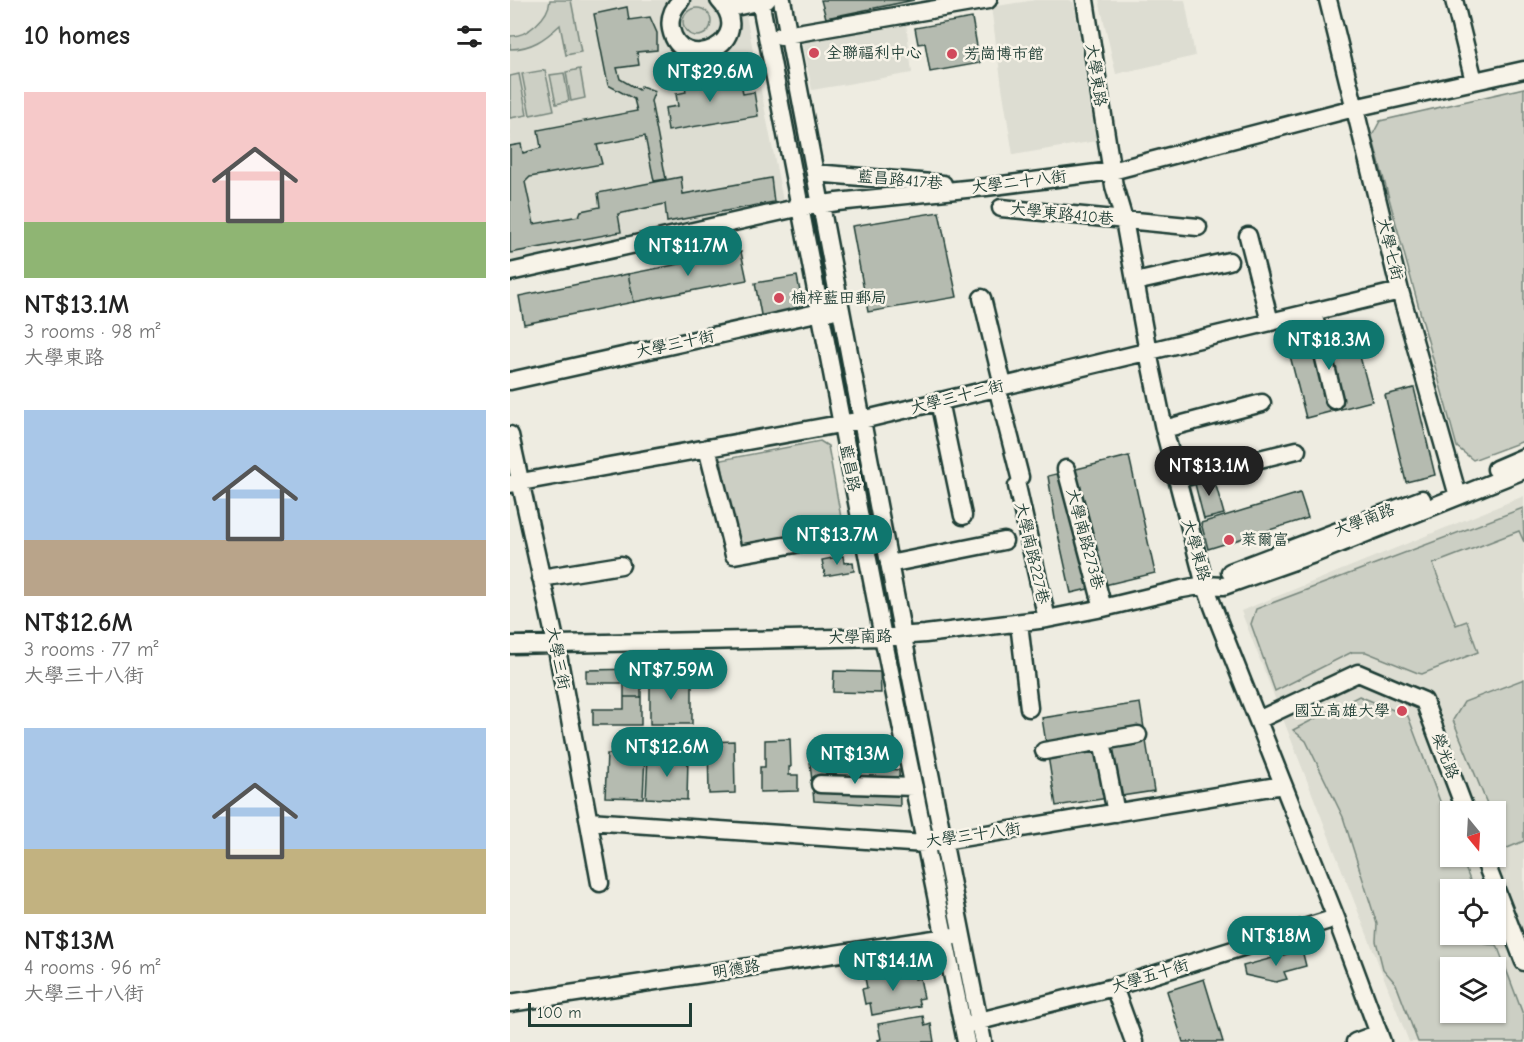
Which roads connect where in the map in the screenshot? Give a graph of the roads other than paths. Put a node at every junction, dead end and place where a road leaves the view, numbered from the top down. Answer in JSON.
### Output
{"nodes":[{"id":1,"x":681,"y":0,"type":"edge"},
{"id":2,"x":762,"y":0,"type":"edge"},
{"id":3,"x":782,"y":0,"type":"edge"},
{"id":4,"x":988,"y":0,"type":"edge"},
{"id":5,"x":1084,"y":0,"type":"edge"},
{"id":6,"x":1328,"y":0,"type":"edge"},
{"id":7,"x":1454,"y":0,"type":"edge"},
{"id":8,"x":723,"y":4,"type":"edge"},
{"id":9,"x":922,"y":6,"type":"edge"},
{"id":10,"x":789,"y":35,"type":"junction"},
{"id":11,"x":767,"y":38,"type":"junction"},
{"id":12,"x":1524,"y":70,"type":"edge"},
{"id":13,"x":1474,"y":81,"type":"junction"},
{"id":14,"x":1354,"y":108,"type":"junction"},
{"id":15,"x":1112,"y":171,"type":"junction"},
{"id":16,"x":815,"y":173,"type":"junction"},
{"id":17,"x":986,"y":187,"type":"junction"},
{"id":18,"x":820,"y":205,"type":"junction"},
{"id":19,"x":799,"y":208,"type":"junction"},
{"id":20,"x":1001,"y":208,"type":"dead end"},
{"id":21,"x":1124,"y":220,"type":"junction"},
{"id":22,"x":1198,"y":227,"type":"dead end"},
{"id":23,"x":1248,"y":236,"type":"dead end"},
{"id":24,"x":1229,"y":261,"type":"dead end"},
{"id":25,"x":510,"y":272,"type":"edge"},
{"id":26,"x":1135,"y":282,"type":"junction"},
{"id":27,"x":1400,"y":291,"type":"junction"},
{"id":28,"x":982,"y":298,"type":"dead end"},
{"id":29,"x":841,"y":310,"type":"junction"},
{"id":30,"x":1313,"y":312,"type":"junction"},
{"id":31,"x":820,"y":313,"type":"junction"},
{"id":32,"x":1270,"y":322,"type":"junction"},
{"id":33,"x":1148,"y":352,"type":"junction"},
{"id":34,"x":510,"y":381,"type":"edge"},
{"id":35,"x":1000,"y":386,"type":"junction"},
{"id":36,"x":1334,"y":400,"type":"dead end"},
{"id":37,"x":939,"y":401,"type":"junction"},
{"id":38,"x":1262,"y":403,"type":"dead end"},
{"id":39,"x":862,"y":420,"type":"junction"},
{"id":40,"x":842,"y":424,"type":"junction"},
{"id":41,"x":1164,"y":429,"type":"junction"},
{"id":42,"x":510,"y":435,"type":"edge"},
{"id":43,"x":707,"y":448,"type":"junction"},
{"id":44,"x":1296,"y":450,"type":"dead end"},
{"id":45,"x":1524,"y":457,"type":"edge"},
{"id":46,"x":1066,"y":469,"type":"dead end"},
{"id":47,"x":1524,"y":470,"type":"edge"},
{"id":48,"x":1177,"y":479,"type":"junction"},
{"id":49,"x":515,"y":483,"type":"edge"},
{"id":50,"x":1457,"y":491,"type":"junction"},
{"id":51,"x":963,"y":516,"type":"dead end"},
{"id":52,"x":883,"y":529,"type":"junction"},
{"id":53,"x":863,"y":531,"type":"junction"},
{"id":54,"x":1004,"y":542,"type":"dead end"},
{"id":55,"x":889,"y":564,"type":"junction"},
{"id":56,"x":621,"y":565,"type":"dead end"},
{"id":57,"x":541,"y":578,"type":"junction"},
{"id":58,"x":1205,"y":585,"type":"junction"},
{"id":59,"x":1103,"y":608,"type":"junction"},
{"id":60,"x":1047,"y":619,"type":"junction"},
{"id":61,"x":1019,"y":623,"type":"junction"},
{"id":62,"x":903,"y":635,"type":"junction"},
{"id":63,"x":883,"y":637,"type":"junction"},
{"id":64,"x":556,"y":644,"type":"junction"},
{"id":65,"x":510,"y":645,"type":"edge"},
{"id":66,"x":1029,"y":708,"type":"dead end"},
{"id":67,"x":1258,"y":720,"type":"junction"},
{"id":68,"x":1138,"y":735,"type":"dead end"},
{"id":69,"x":1102,"y":741,"type":"junction"},
{"id":70,"x":1044,"y":751,"type":"dead end"},
{"id":71,"x":820,"y":784,"type":"dead end"},
{"id":72,"x":1282,"y":785,"type":"junction"},
{"id":73,"x":914,"y":787,"type":"junction"},
{"id":74,"x":1462,"y":801,"type":"edge"},
{"id":75,"x":1116,"y":813,"type":"junction"},
{"id":76,"x":589,"y":821,"type":"junction"},
{"id":77,"x":943,"y":842,"type":"junction"},
{"id":78,"x":925,"y":844,"type":"junction"},
{"id":79,"x":1488,"y":867,"type":"edge"},
{"id":80,"x":600,"y":883,"type":"dead end"},
{"id":81,"x":1336,"y":918,"type":"junction"},
{"id":82,"x":961,"y":934,"type":"junction"},
{"id":83,"x":944,"y":938,"type":"junction"},
{"id":84,"x":1524,"y":962,"type":"edge"},
{"id":85,"x":1114,"y":987,"type":"junction"},
{"id":86,"x":510,"y":1003,"type":"edge"},
{"id":87,"x":971,"y":1024,"type":"junction"},
{"id":88,"x":1381,"y":1038,"type":"edge"},
{"id":89,"x":966,"y":1042,"type":"edge"},
{"id":90,"x":983,"y":1042,"type":"edge"},
{"id":91,"x":1134,"y":1042,"type":"edge"},
{"id":92,"x":1355,"y":1042,"type":"edge"}],
"edges":[{"from":1,"to":8,"type":"street"},
{"from":2,"to":8,"type":"street"},
{"from":2,"to":11,"type":"street","name":"藍昌路"},
{"from":3,"to":10,"type":"street","name":"藍昌路"},
{"from":4,"to":9,"type":"street"},
{"from":5,"to":15,"type":"street","name":"大學東路"},
{"from":6,"to":14,"type":"street","name":"大學七街"},
{"from":7,"to":13,"type":"street"},
{"from":9,"to":10,"type":"street"},
{"from":10,"to":11,"type":"street"},
{"from":10,"to":16,"type":"street","name":"藍昌路"},
{"from":11,"to":19,"type":"street","name":"藍昌路"},
{"from":12,"to":13,"type":"street","name":"大學二十八街"},
{"from":13,"to":14,"type":"street","name":"大學二十八街"},
{"from":14,"to":15,"type":"street","name":"大學二十八街"},
{"from":14,"to":27,"type":"street","name":"大學七街"},
{"from":15,"to":17,"type":"street","name":"大學二十八街"},
{"from":15,"to":21,"type":"street","name":"大學東路"},
{"from":16,"to":17,"type":"street","name":"藍昌路417巷"},
{"from":16,"to":18,"type":"street","name":"藍昌路"},
{"from":17,"to":18,"type":"street","name":"大學二十八街"},
{"from":18,"to":19,"type":"street","name":"大學二十八街"},
{"from":18,"to":29,"type":"street","name":"藍昌路"},
{"from":19,"to":25,"type":"street","name":"大學二十八街"},
{"from":19,"to":31,"type":"street","name":"藍昌路"},
{"from":20,"to":21,"type":"street","name":"大學東路410巷"},
{"from":21,"to":22,"type":"street","name":"大學東路410巷"},
{"from":21,"to":26,"type":"street","name":"大學東路"},
{"from":23,"to":32,"type":"street"},
{"from":24,"to":26,"type":"street"},
{"from":26,"to":33,"type":"street","name":"大學東路"},
{"from":27,"to":30,"type":"street","name":"大學三十二街"},
{"from":27,"to":50,"type":"street","name":"大學七街"},
{"from":28,"to":35,"type":"street","name":"大學南路227巷"},
{"from":29,"to":31,"type":"street","name":"大學三十街"},
{"from":29,"to":39,"type":"street","name":"藍昌路"},
{"from":30,"to":32,"type":"street","name":"大學三十二街"},
{"from":30,"to":36,"type":"street"},
{"from":31,"to":34,"type":"street","name":"大學三十街"},
{"from":31,"to":40,"type":"street","name":"藍昌路"},
{"from":32,"to":33,"type":"street","name":"大學三十二街"},
{"from":33,"to":35,"type":"street","name":"大學三十二街"},
{"from":33,"to":41,"type":"street","name":"大學東路"},
{"from":35,"to":37,"type":"street","name":"大學三十二街"},
{"from":35,"to":60,"type":"street","name":"大學南路227巷"},
{"from":37,"to":39,"type":"street","name":"大學三十二街"},
{"from":37,"to":51,"type":"street"},
{"from":38,"to":41,"type":"street"},
{"from":39,"to":40,"type":"street","name":"大學三十二街"},
{"from":39,"to":52,"type":"street","name":"藍昌路"},
{"from":40,"to":43,"type":"street","name":"大學三十二街"},
{"from":40,"to":53,"type":"street","name":"藍昌路"},
{"from":41,"to":48,"type":"street","name":"大學東路"},
{"from":42,"to":49,"type":"street","name":"大學三街"},
{"from":43,"to":49,"type":"street","name":"大學三十二街"},
{"from":43,"to":53,"type":"street"},
{"from":44,"to":48,"type":"street"},
{"from":45,"to":50,"type":"street","name":"大學南路"},
{"from":46,"to":59,"type":"street","name":"大學南路273巷"},
{"from":47,"to":50,"type":"street","name":"大學南路"},
{"from":48,"to":58,"type":"street","name":"大學東路"},
{"from":49,"to":57,"type":"street","name":"大學三街"},
{"from":50,"to":58,"type":"street","name":"大學南路"},
{"from":52,"to":53,"type":"street"},
{"from":52,"to":55,"type":"street","name":"藍昌路"},
{"from":53,"to":63,"type":"street","name":"藍昌路"},
{"from":54,"to":55,"type":"street"},
{"from":55,"to":62,"type":"street","name":"藍昌路"},
{"from":56,"to":57,"type":"street"},
{"from":57,"to":64,"type":"street","name":"大學三街"},
{"from":58,"to":59,"type":"street","name":"大學南路"},
{"from":58,"to":67,"type":"street","name":"大學東路"},
{"from":59,"to":60,"type":"street","name":"大學南路"},
{"from":60,"to":61,"type":"street","name":"大學南路"},
{"from":61,"to":62,"type":"street","name":"大學南路"},
{"from":61,"to":66,"type":"street"},
{"from":62,"to":63,"type":"street","name":"大學南路"},
{"from":62,"to":77,"type":"street","name":"藍昌路"},
{"from":63,"to":64,"type":"street","name":"大學南路"},
{"from":63,"to":73,"type":"street","name":"藍昌路"},
{"from":64,"to":65,"type":"street","name":"大學南路"},
{"from":64,"to":76,"type":"street","name":"大學三街"},
{"from":67,"to":72,"type":"street","name":"大學東路"},
{"from":67,"to":74,"type":"street","name":"榮光路"},
{"from":68,"to":69,"type":"street"},
{"from":69,"to":70,"type":"street"},
{"from":69,"to":75,"type":"street"},
{"from":71,"to":73,"type":"street"},
{"from":72,"to":75,"type":"street","name":"大學三十八街"},
{"from":72,"to":81,"type":"street","name":"大學東路"},
{"from":73,"to":78,"type":"street","name":"藍昌路"},
{"from":75,"to":77,"type":"street","name":"大學三十八街"},
{"from":76,"to":78,"type":"street","name":"大學三十八街"},
{"from":76,"to":80,"type":"street","name":"大學三街"},
{"from":77,"to":78,"type":"street","name":"大學三十八街"},
{"from":77,"to":82,"type":"street","name":"藍昌路"},
{"from":78,"to":83,"type":"street","name":"藍昌路"},
{"from":79,"to":84,"type":"street"},
{"from":81,"to":85,"type":"street","name":"大學五十街"},
{"from":81,"to":88,"type":"street","name":"大學東路"},
{"from":82,"to":83,"type":"street","name":"明德路"},
{"from":82,"to":87,"type":"street","name":"藍昌路"},
{"from":83,"to":86,"type":"street","name":"明德路"},
{"from":83,"to":87,"type":"street","name":"藍昌路"},
{"from":85,"to":87,"type":"street","name":"大學五十街"},
{"from":85,"to":91,"type":"street"},
{"from":87,"to":89,"type":"street","name":"藍昌路"},
{"from":87,"to":90,"type":"street","name":"藍昌路"},
{"from":88,"to":92,"type":"street"}]}
